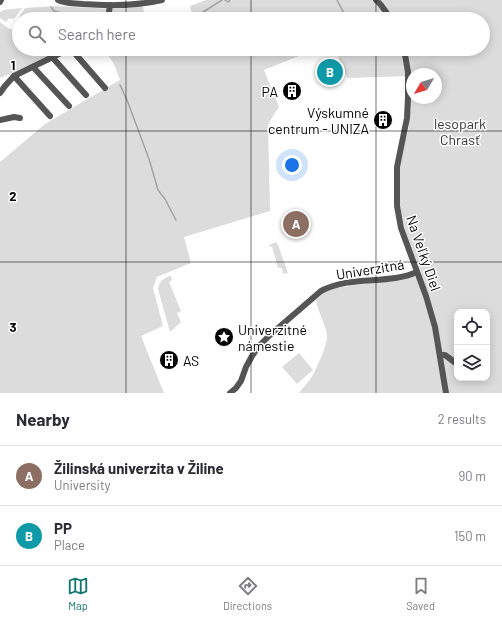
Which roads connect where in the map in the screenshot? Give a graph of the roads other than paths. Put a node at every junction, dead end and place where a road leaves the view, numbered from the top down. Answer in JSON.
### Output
{"nodes":[{"id":1,"x":58,"y":0,"type":"edge"},
{"id":2,"x":162,"y":0,"type":"edge"},
{"id":3,"x":376,"y":0,"type":"edge"},
{"id":4,"x":110,"y":5,"type":"junction"},
{"id":5,"x":109,"y":12,"type":"edge"},
{"id":6,"x":386,"y":12,"type":"edge"},
{"id":7,"x":56,"y":56,"type":"edge"},
{"id":8,"x":76,"y":56,"type":"edge"},
{"id":9,"x":405,"y":56,"type":"edge"},
{"id":10,"x":52,"y":58,"type":"junction"},
{"id":11,"x":33,"y":67,"type":"junction"},
{"id":12,"x":14,"y":76,"type":"junction"},
{"id":13,"x":105,"y":88,"type":"dead end"},
{"id":14,"x":0,"y":93,"type":"edge"},
{"id":15,"x":86,"y":95,"type":"dead end"},
{"id":16,"x":68,"y":106,"type":"dead end"},
{"id":17,"x":50,"y":116,"type":"dead end"},
{"id":18,"x":20,"y":118,"type":"dead end"},
{"id":19,"x":0,"y":120,"type":"edge"},
{"id":20,"x":417,"y":272,"type":"junction"},
{"id":21,"x":440,"y":355,"type":"junction"},
{"id":22,"x":454,"y":362,"type":"edge"},
{"id":23,"x":230,"y":393,"type":"edge"},
{"id":24,"x":446,"y":393,"type":"edge"}],
"edges":[{"from":1,"to":4,"type":"street"},
{"from":2,"to":4,"type":"street"},
{"from":3,"to":6,"type":"street"},
{"from":4,"to":5,"type":"street"},
{"from":7,"to":10,"type":"street"},
{"from":8,"to":13,"type":"street"},
{"from":9,"to":20,"type":"street","name":"Na Veľký Diel"},
{"from":10,"to":11,"type":"street"},
{"from":10,"to":15,"type":"street"},
{"from":11,"to":12,"type":"street"},
{"from":11,"to":16,"type":"street"},
{"from":12,"to":14,"type":"street"},
{"from":12,"to":17,"type":"street"},
{"from":18,"to":19,"type":"street"},
{"from":20,"to":21,"type":"street","name":"Na Veľký Diel"},
{"from":20,"to":23,"type":"street","name":"Univerzitná"},
{"from":21,"to":22,"type":"street"},
{"from":21,"to":24,"type":"street","name":"Na Veľký Diel"}]}
